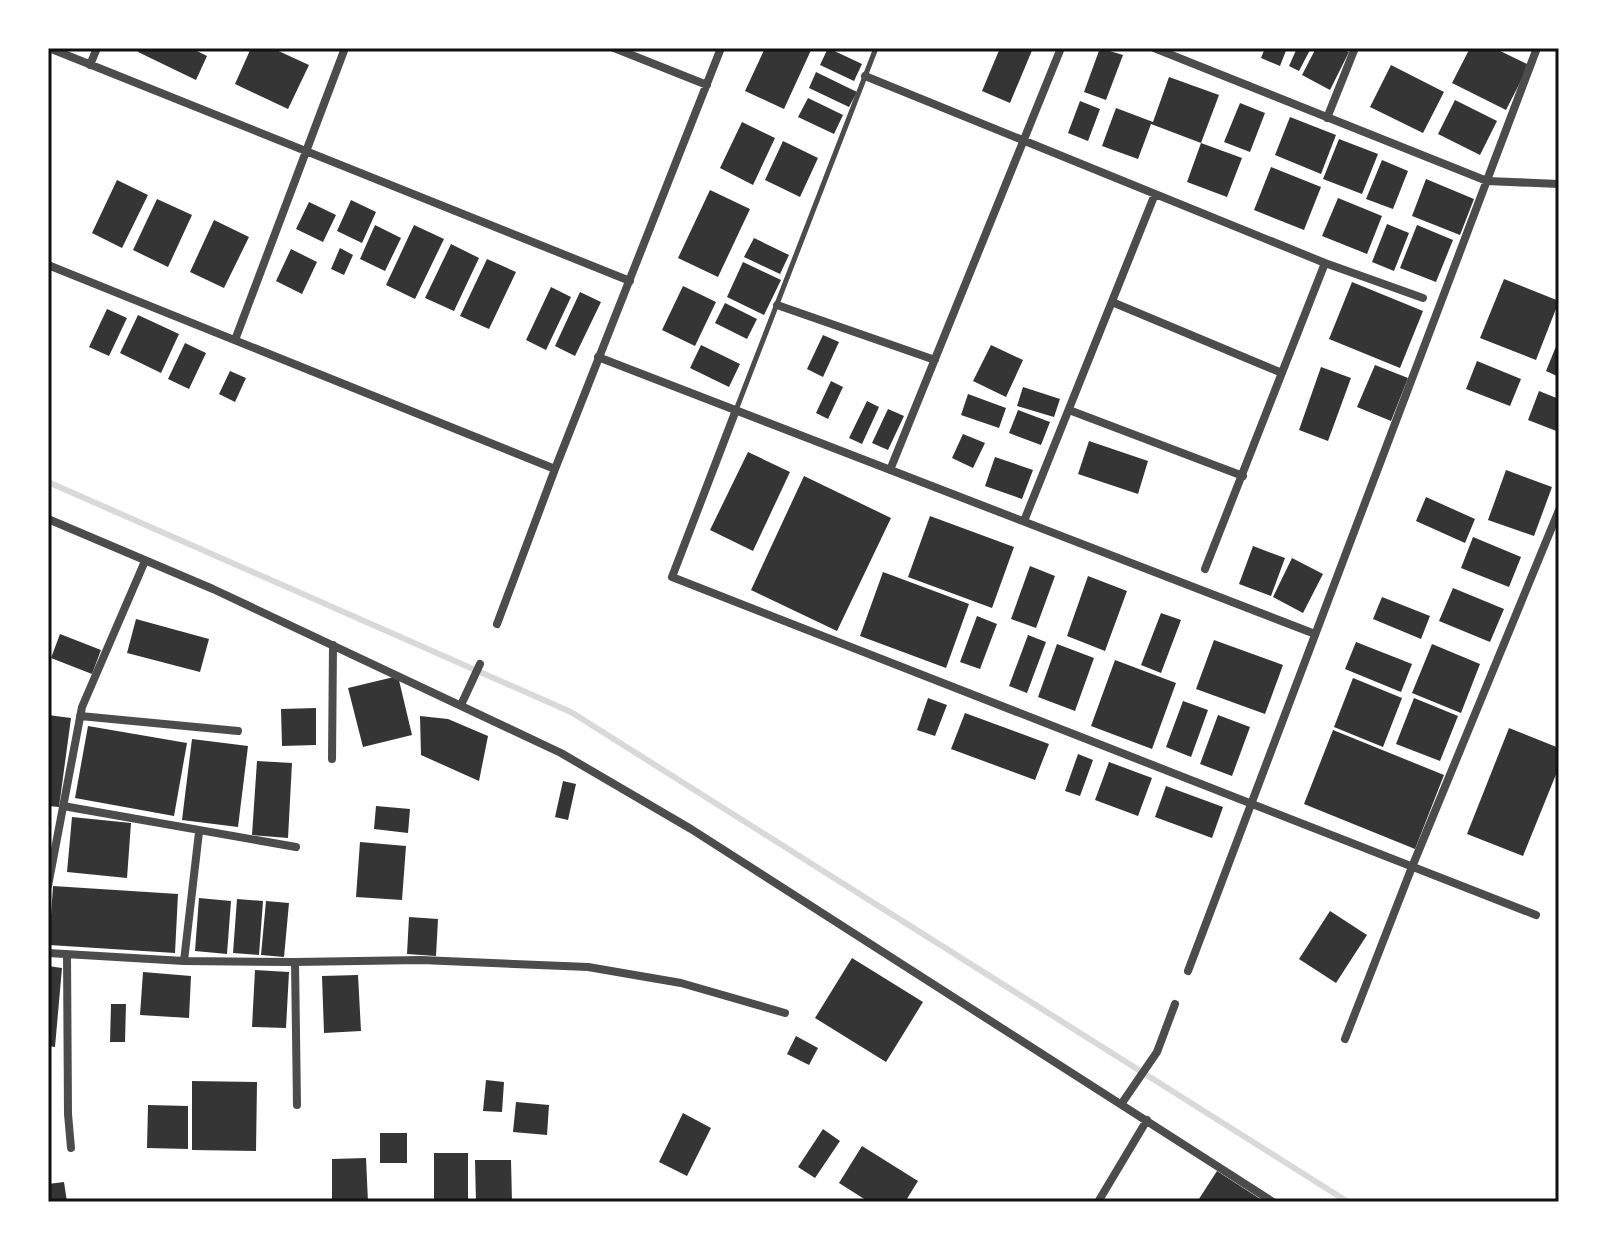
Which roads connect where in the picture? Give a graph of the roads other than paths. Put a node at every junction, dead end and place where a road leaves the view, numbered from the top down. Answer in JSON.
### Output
{"nodes":[{"id":1,"x":49,"y":48,"type":"edge"},
{"id":2,"x":97,"y":48,"type":"edge"},
{"id":3,"x":345,"y":48,"type":"edge"},
{"id":4,"x":614,"y":48,"type":"edge"},
{"id":5,"x":721,"y":48,"type":"edge"},
{"id":6,"x":876,"y":48,"type":"edge"},
{"id":7,"x":1061,"y":48,"type":"edge"},
{"id":8,"x":1154,"y":48,"type":"edge"},
{"id":9,"x":1355,"y":48,"type":"edge"},
{"id":10,"x":1537,"y":48,"type":"edge"},
{"id":11,"x":90,"y":65,"type":"junction"},
{"id":12,"x":865,"y":76,"type":"junction"},
{"id":13,"x":707,"y":85,"type":"junction"},
{"id":14,"x":1327,"y":118,"type":"junction"},
{"id":15,"x":1023,"y":141,"type":"junction"},
{"id":16,"x":307,"y":151,"type":"junction"},
{"id":17,"x":1487,"y":181,"type":"junction"},
{"id":18,"x":1559,"y":184,"type":"edge"},
{"id":19,"x":1155,"y":194,"type":"junction"},
{"id":20,"x":1325,"y":263,"type":"junction"},
{"id":21,"x":48,"y":265,"type":"edge"},
{"id":22,"x":630,"y":281,"type":"junction"},
{"id":23,"x":1423,"y":298,"type":"dead end"},
{"id":24,"x":1112,"y":302,"type":"junction"},
{"id":25,"x":777,"y":305,"type":"junction"},
{"id":26,"x":235,"y":340,"type":"junction"},
{"id":27,"x":598,"y":357,"type":"junction"},
{"id":28,"x":935,"y":360,"type":"junction"},
{"id":29,"x":1282,"y":373,"type":"junction"},
{"id":30,"x":736,"y":410,"type":"junction"},
{"id":31,"x":1069,"y":410,"type":"junction"},
{"id":32,"x":555,"y":469,"type":"junction"},
{"id":33,"x":890,"y":470,"type":"junction"},
{"id":34,"x":1243,"y":476,"type":"junction"},
{"id":35,"x":1559,"y":510,"type":"edge"},
{"id":36,"x":48,"y":519,"type":"edge"},
{"id":37,"x":1024,"y":521,"type":"junction"},
{"id":38,"x":145,"y":561,"type":"junction"},
{"id":39,"x":1205,"y":569,"type":"dead end"},
{"id":40,"x":497,"y":624,"type":"dead end"},
{"id":41,"x":1315,"y":634,"type":"junction"},
{"id":42,"x":333,"y":645,"type":"junction"},
{"id":43,"x":480,"y":664,"type":"dead end"},
{"id":44,"x":461,"y":705,"type":"junction"},
{"id":45,"x":80,"y":716,"type":"junction"},
{"id":46,"x":238,"y":731,"type":"dead end"},
{"id":47,"x":332,"y":759,"type":"dead end"},
{"id":48,"x":1251,"y":804,"type":"junction"},
{"id":49,"x":63,"y":806,"type":"junction"},
{"id":50,"x":199,"y":832,"type":"junction"},
{"id":51,"x":296,"y":847,"type":"dead end"},
{"id":52,"x":1412,"y":867,"type":"junction"},
{"id":53,"x":48,"y":886,"type":"edge"},
{"id":54,"x":1536,"y":915,"type":"dead end"},
{"id":55,"x":48,"y":953,"type":"edge"},
{"id":56,"x":67,"y":954,"type":"junction"},
{"id":57,"x":184,"y":961,"type":"junction"},
{"id":58,"x":295,"y":962,"type":"junction"},
{"id":59,"x":1188,"y":971,"type":"dead end"},
{"id":60,"x":1175,"y":1004,"type":"dead end"},
{"id":61,"x":785,"y":1013,"type":"dead end"},
{"id":62,"x":1345,"y":1039,"type":"dead end"},
{"id":63,"x":1122,"y":1103,"type":"junction"},
{"id":64,"x":297,"y":1105,"type":"dead end"},
{"id":65,"x":1147,"y":1120,"type":"junction"},
{"id":66,"x":71,"y":1148,"type":"dead end"},
{"id":67,"x":1098,"y":1202,"type":"edge"},
{"id":68,"x":1272,"y":1202,"type":"edge"}],
"edges":[{"from":1,"to":11,"type":"street"},
{"from":2,"to":11,"type":"street"},
{"from":3,"to":16,"type":"street"},
{"from":4,"to":13,"type":"street"},
{"from":5,"to":13,"type":"street"},
{"from":6,"to":12,"type":"lane"},
{"from":7,"to":15,"type":"street"},
{"from":8,"to":14,"type":"street"},
{"from":9,"to":14,"type":"street"},
{"from":10,"to":17,"type":"street"},
{"from":11,"to":16,"type":"street"},
{"from":12,"to":15,"type":"street"},
{"from":12,"to":25,"type":"lane"},
{"from":13,"to":22,"type":"street"},
{"from":14,"to":17,"type":"street"},
{"from":15,"to":19,"type":"street"},
{"from":15,"to":28,"type":"street"},
{"from":16,"to":22,"type":"street"},
{"from":16,"to":26,"type":"street"},
{"from":17,"to":18,"type":"street"},
{"from":17,"to":41,"type":"street"},
{"from":19,"to":20,"type":"street"},
{"from":19,"to":24,"type":"street"},
{"from":20,"to":23,"type":"street"},
{"from":20,"to":29,"type":"street"},
{"from":21,"to":26,"type":"street"},
{"from":22,"to":27,"type":"street"},
{"from":24,"to":29,"type":"street"},
{"from":24,"to":31,"type":"street"},
{"from":25,"to":28,"type":"street"},
{"from":25,"to":30,"type":"lane"},
{"from":26,"to":32,"type":"street"},
{"from":27,"to":30,"type":"street"},
{"from":27,"to":32,"type":"street"},
{"from":28,"to":33,"type":"street"},
{"from":29,"to":34,"type":"street"},
{"from":30,"to":33,"type":"street"},
{"from":30,"to":48,"type":"street"},
{"from":31,"to":34,"type":"street"},
{"from":31,"to":37,"type":"street"},
{"from":32,"to":40,"type":"street"},
{"from":33,"to":37,"type":"street"},
{"from":34,"to":39,"type":"street"},
{"from":35,"to":52,"type":"street"},
{"from":36,"to":38,"type":"street"},
{"from":37,"to":41,"type":"street"},
{"from":38,"to":42,"type":"street"},
{"from":38,"to":45,"type":"street"},
{"from":41,"to":48,"type":"street"},
{"from":42,"to":44,"type":"street"},
{"from":42,"to":47,"type":"street"},
{"from":43,"to":44,"type":"street"},
{"from":44,"to":63,"type":"street"},
{"from":45,"to":46,"type":"street"},
{"from":45,"to":49,"type":"street"},
{"from":48,"to":52,"type":"street"},
{"from":48,"to":59,"type":"street"},
{"from":49,"to":50,"type":"street"},
{"from":49,"to":53,"type":"street"},
{"from":50,"to":51,"type":"street"},
{"from":50,"to":57,"type":"street"},
{"from":52,"to":54,"type":"street"},
{"from":52,"to":62,"type":"street"},
{"from":55,"to":56,"type":"street"},
{"from":56,"to":57,"type":"street"},
{"from":56,"to":66,"type":"street"},
{"from":57,"to":58,"type":"street"},
{"from":58,"to":61,"type":"street"},
{"from":58,"to":64,"type":"street"},
{"from":60,"to":63,"type":"street"},
{"from":63,"to":65,"type":"street"},
{"from":65,"to":67,"type":"street"},
{"from":65,"to":68,"type":"street"}]}
